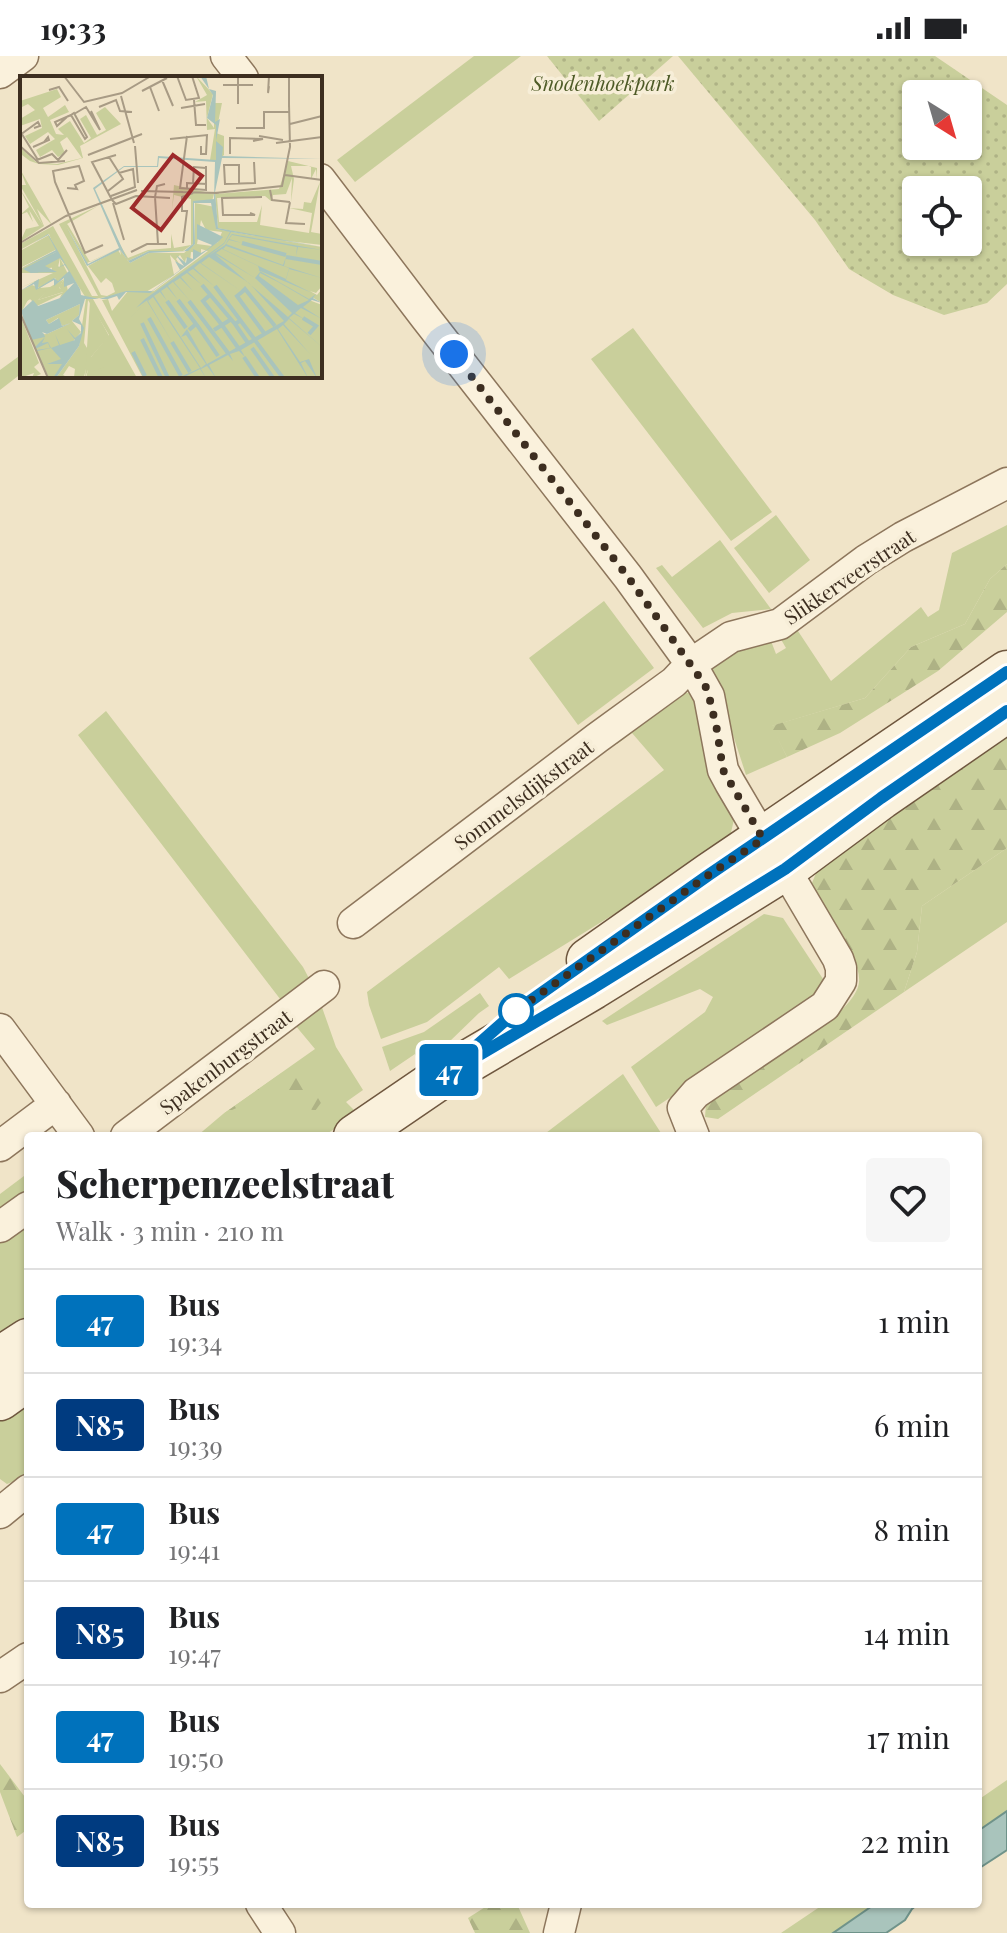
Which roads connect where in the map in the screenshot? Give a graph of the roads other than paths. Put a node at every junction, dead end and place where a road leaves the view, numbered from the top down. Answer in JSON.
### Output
{"nodes":[{"id":1,"x":23,"y":56,"type":"edge"},
{"id":2,"x":226,"y":56,"type":"edge"},
{"id":3,"x":0,"y":73,"type":"edge"},
{"id":4,"x":241,"y":76,"type":"edge"},
{"id":5,"x":322,"y":182,"type":"edge"},
{"id":6,"x":1007,"y":483,"type":"edge"},
{"id":7,"x":691,"y":664,"type":"junction"},
{"id":8,"x":1007,"y":672,"type":"edge"},
{"id":9,"x":1007,"y":711,"type":"edge"},
{"id":10,"x":774,"y":854,"type":"junction"},
{"id":11,"x":353,"y":923,"type":"dead end"},
{"id":12,"x":324,"y":986,"type":"dead end"},
{"id":13,"x":0,"y":1029,"type":"edge"},
{"id":14,"x":56,"y":1104,"type":"junction"},
{"id":15,"x":76,"y":1132,"type":"edge"},
{"id":16,"x":131,"y":1132,"type":"edge"},
{"id":17,"x":361,"y":1132,"type":"edge"},
{"id":18,"x":692,"y":1132,"type":"edge"},
{"id":19,"x":0,"y":1146,"type":"edge"},
{"id":20,"x":24,"y":1210,"type":"edge"},
{"id":21,"x":0,"y":1227,"type":"edge"},
{"id":22,"x":24,"y":1343,"type":"edge"},
{"id":23,"x":0,"y":1358,"type":"edge"},
{"id":24,"x":24,"y":1382,"type":"edge"},
{"id":25,"x":0,"y":1399,"type":"edge"},
{"id":26,"x":24,"y":1493,"type":"edge"},
{"id":27,"x":0,"y":1513,"type":"edge"},
{"id":28,"x":24,"y":1661,"type":"edge"},
{"id":29,"x":0,"y":1677,"type":"edge"},
{"id":30,"x":264,"y":1908,"type":"edge"},
{"id":31,"x":565,"y":1908,"type":"edge"},
{"id":32,"x":280,"y":1933,"type":"edge"},
{"id":33,"x":559,"y":1933,"type":"edge"}],
"edges":[{"from":1,"to":3,"type":"street"},
{"from":2,"to":4,"type":"street"},
{"from":5,"to":7,"type":"street"},
{"from":6,"to":7,"type":"street","name":"Slikkerveerstraat"},
{"from":7,"to":10,"type":"street"},
{"from":7,"to":11,"type":"street","name":"Sommelsdijkstraat"},
{"from":8,"to":10,"type":"street"},
{"from":9,"to":10,"type":"street"},
{"from":10,"to":17,"type":"street"},
{"from":10,"to":18,"type":"street"},
{"from":12,"to":16,"type":"street","name":"Spakenburgstraat"},
{"from":13,"to":14,"type":"street"},
{"from":14,"to":15,"type":"street"},
{"from":14,"to":19,"type":"street"},
{"from":20,"to":21,"type":"street"},
{"from":22,"to":23,"type":"street"},
{"from":24,"to":25,"type":"street"},
{"from":26,"to":27,"type":"street"},
{"from":28,"to":29,"type":"street"},
{"from":30,"to":32,"type":"street"},
{"from":31,"to":33,"type":"street"}]}
